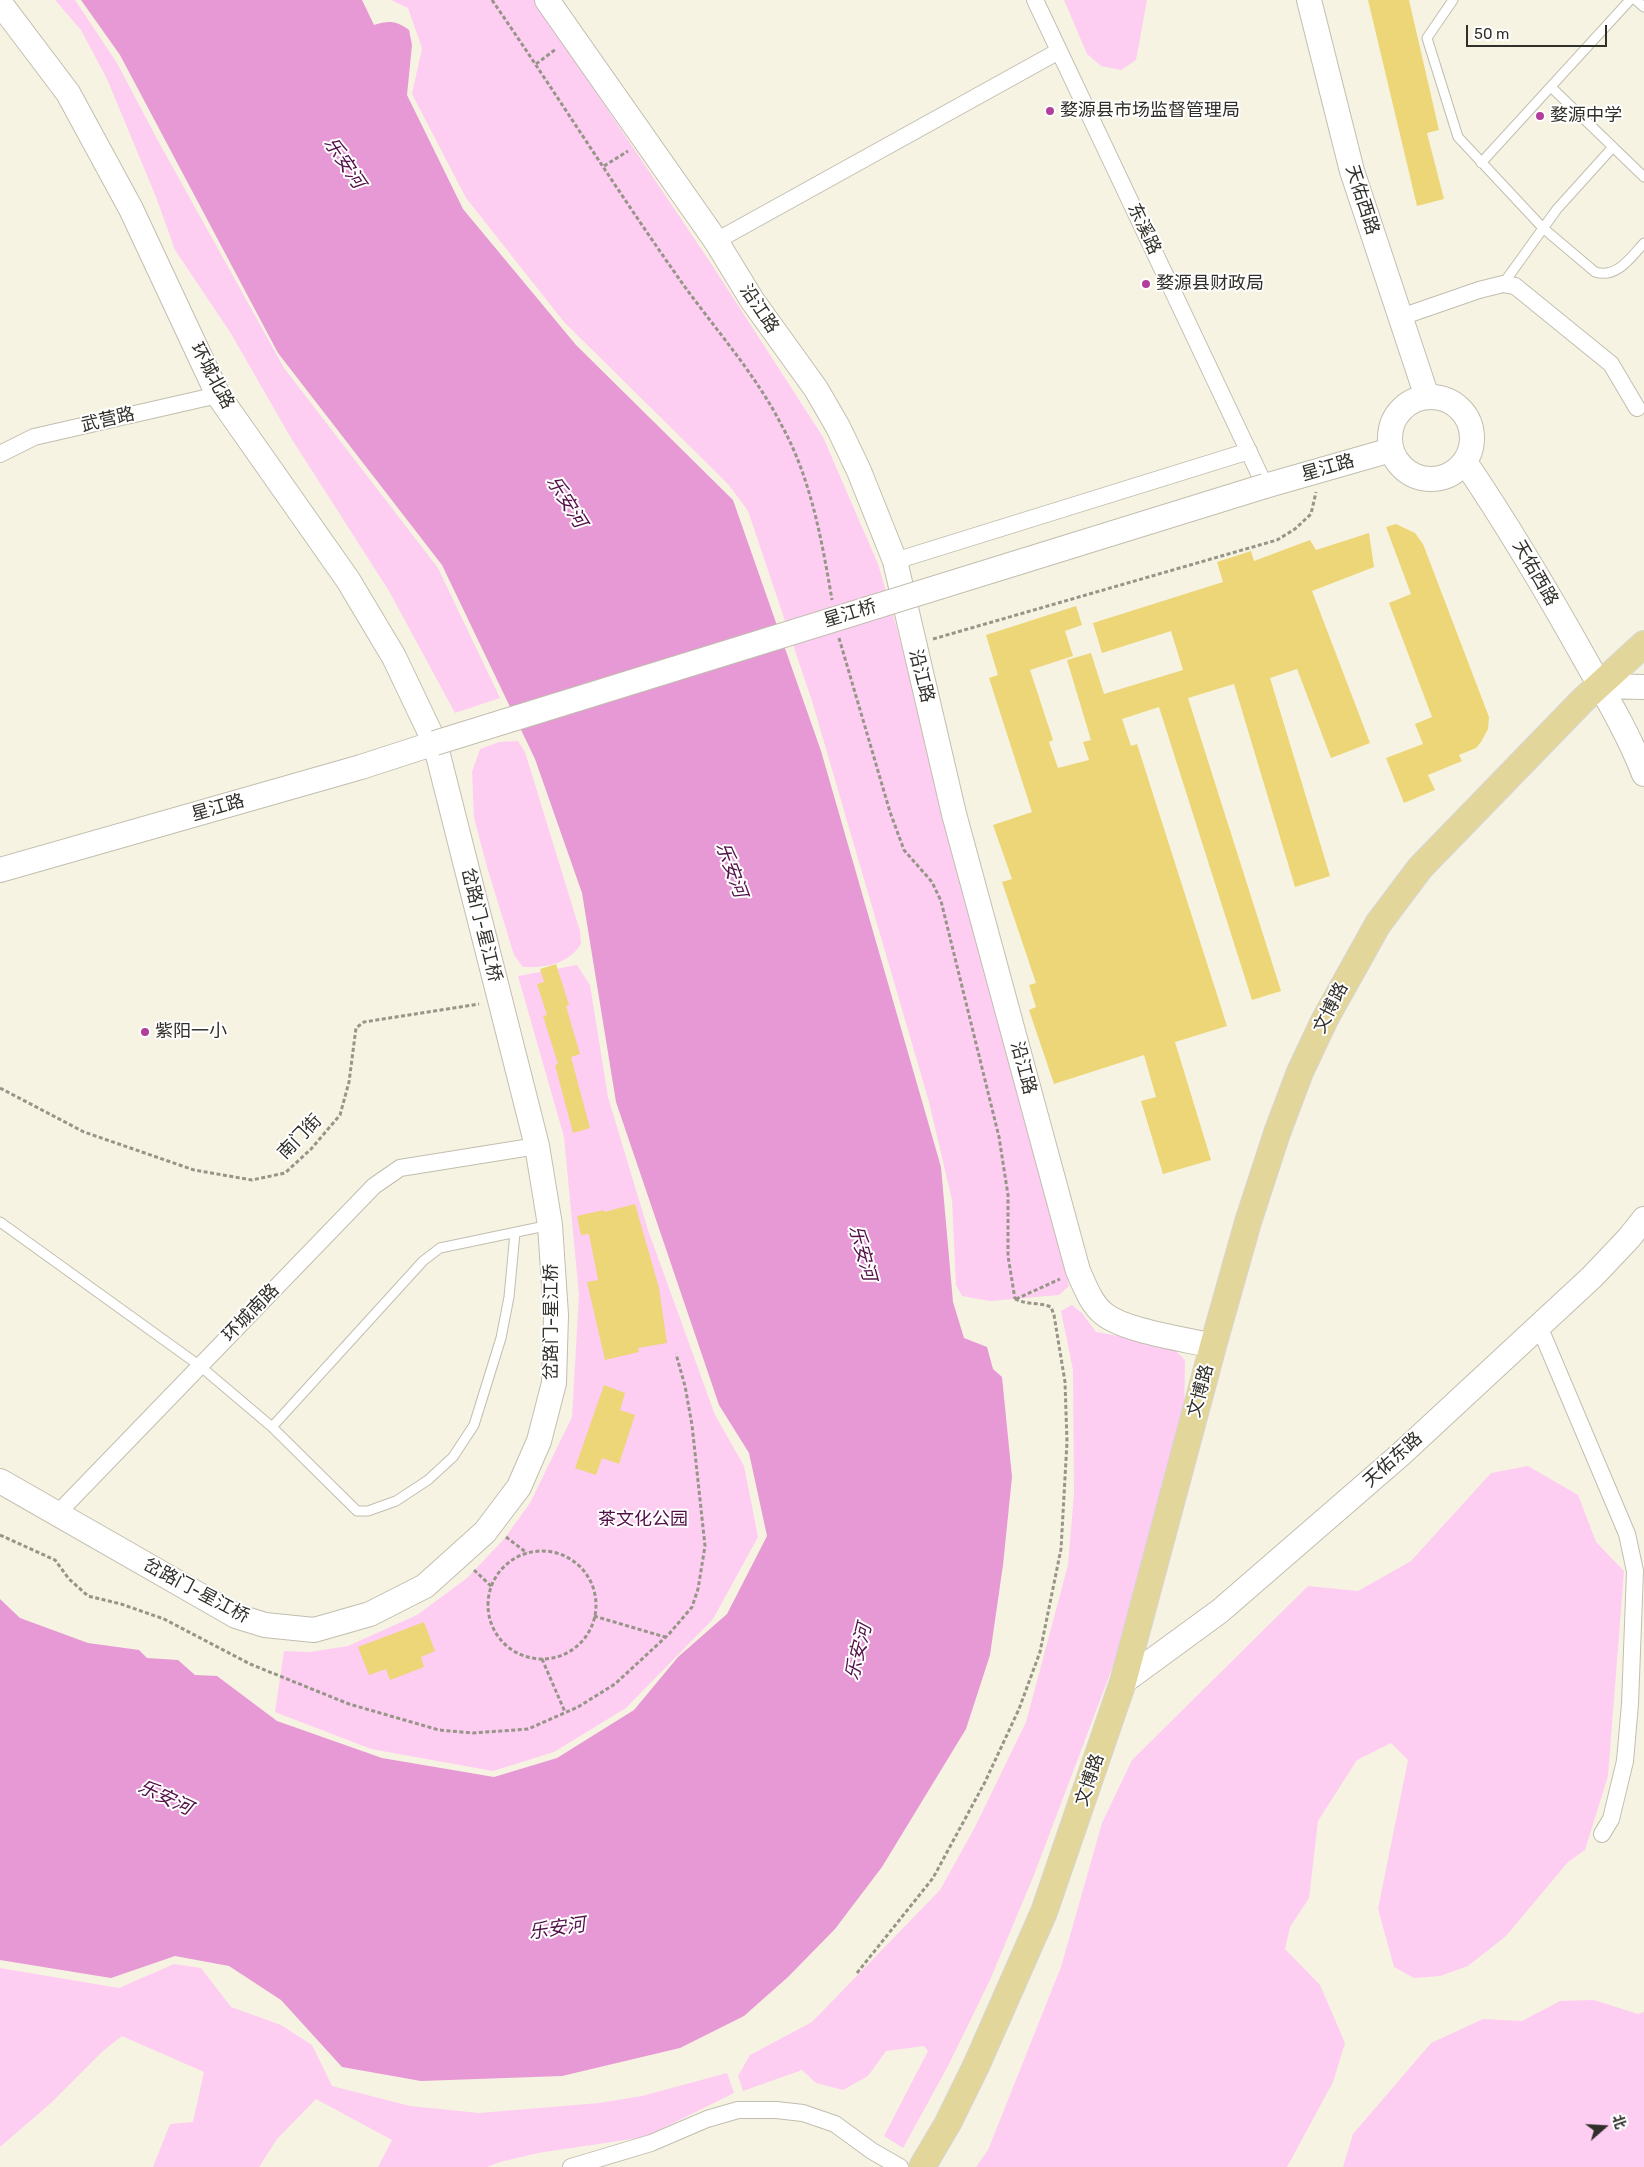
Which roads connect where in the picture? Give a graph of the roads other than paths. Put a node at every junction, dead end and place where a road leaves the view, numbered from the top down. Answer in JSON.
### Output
{"nodes":[{"id":1,"x":547,"y":0,"type":"edge"},
{"id":2,"x":1035,"y":0,"type":"edge"},
{"id":3,"x":1309,"y":0,"type":"edge"},
{"id":4,"x":1453,"y":0,"type":"edge"},
{"id":5,"x":1630,"y":0,"type":"edge"},
{"id":6,"x":1636,"y":0,"type":"edge"},
{"id":7,"x":0,"y":3,"type":"edge"},
{"id":8,"x":1644,"y":7,"type":"edge"},
{"id":9,"x":1059,"y":51,"type":"junction"},
{"id":10,"x":1551,"y":87,"type":"junction"},
{"id":11,"x":1613,"y":147,"type":"junction"},
{"id":12,"x":1481,"y":162,"type":"junction"},
{"id":13,"x":1644,"y":177,"type":"edge"},
{"id":14,"x":1543,"y":228,"type":"junction"},
{"id":15,"x":716,"y":241,"type":"junction"},
{"id":16,"x":1644,"y":243,"type":"edge"},
{"id":17,"x":1503,"y":284,"type":"junction"},
{"id":18,"x":1401,"y":317,"type":"junction"},
{"id":19,"x":218,"y":396,"type":"junction"},
{"id":20,"x":1426,"y":397,"type":"junction"},
{"id":21,"x":1637,"y":408,"type":"dead end"},
{"id":22,"x":1391,"y":450,"type":"junction"},
{"id":23,"x":1249,"y":452,"type":"junction"},
{"id":24,"x":0,"y":454,"type":"edge"},
{"id":25,"x":1465,"y":462,"type":"junction"},
{"id":26,"x":1266,"y":486,"type":"junction"},
{"id":27,"x":895,"y":561,"type":"junction"},
{"id":28,"x":1644,"y":644,"type":"edge"},
{"id":29,"x":1600,"y":686,"type":"junction"},
{"id":30,"x":1644,"y":687,"type":"edge"},
{"id":31,"x":435,"y":743,"type":"junction"},
{"id":32,"x":1644,"y":774,"type":"edge"},
{"id":33,"x":0,"y":870,"type":"edge"},
{"id":34,"x":537,"y":1146,"type":"junction"},
{"id":35,"x":1644,"y":1219,"type":"edge"},
{"id":36,"x":0,"y":1222,"type":"edge"},
{"id":37,"x":550,"y":1225,"type":"junction"},
{"id":38,"x":515,"y":1233,"type":"junction"},
{"id":39,"x":1539,"y":1326,"type":"junction"},
{"id":40,"x":1212,"y":1346,"type":"junction"},
{"id":41,"x":200,"y":1366,"type":"junction"},
{"id":42,"x":272,"y":1427,"type":"junction"},
{"id":43,"x":0,"y":1481,"type":"edge"},
{"id":44,"x":57,"y":1514,"type":"junction"},
{"id":45,"x":1123,"y":1682,"type":"junction"},
{"id":46,"x":1602,"y":1834,"type":"dead end"},
{"id":47,"x":571,"y":2167,"type":"edge"},
{"id":48,"x":900,"y":2167,"type":"edge"},
{"id":49,"x":922,"y":2167,"type":"edge"}],
"edges":[{"from":1,"to":15,"type":"street","name":"沿江路"},
{"from":2,"to":9,"type":"street","name":"东溪路"},
{"from":3,"to":18,"type":"street","name":"天佑西路"},
{"from":4,"to":12,"type":"lane"},
{"from":5,"to":10,"type":"lane"},
{"from":6,"to":8,"type":"lane"},
{"from":7,"to":19,"type":"street","name":"环城北路"},
{"from":9,"to":15,"type":"street"},
{"from":9,"to":23,"type":"street","name":"东溪路"},
{"from":10,"to":11,"type":"lane"},
{"from":10,"to":12,"type":"lane"},
{"from":11,"to":13,"type":"lane"},
{"from":11,"to":14,"type":"lane"},
{"from":12,"to":14,"type":"lane"},
{"from":14,"to":16,"type":"lane"},
{"from":14,"to":17,"type":"lane"},
{"from":15,"to":27,"type":"street","name":"沿江路"},
{"from":17,"to":18,"type":"street"},
{"from":17,"to":21,"type":"street"},
{"from":18,"to":20,"type":"street","name":"天佑西路"},
{"from":19,"to":24,"type":"street","name":"武营路"},
{"from":19,"to":31,"type":"street","name":"环城北路"},
{"from":20,"to":22,"type":"street"},
{"from":20,"to":25,"type":"street"},
{"from":22,"to":25,"type":"street"},
{"from":22,"to":26,"type":"street","name":"星江路"},
{"from":23,"to":26,"type":"street","name":"东溪路"},
{"from":23,"to":27,"type":"street"},
{"from":25,"to":29,"type":"street","name":"天佑西路"},
{"from":26,"to":31,"type":"street","name":"星江桥","bridge":true},
{"from":27,"to":40,"type":"street","name":"沿江路"},
{"from":28,"to":29,"type":"main road","name":"文博路"},
{"from":29,"to":30,"type":"street"},
{"from":29,"to":32,"type":"street"},
{"from":29,"to":40,"type":"main road","name":"文博路"},
{"from":31,"to":33,"type":"street","name":"星江路"},
{"from":31,"to":34,"type":"street","name":"岔路门-星江桥"},
{"from":34,"to":37,"type":"street","name":"岔路门-星江桥"},
{"from":34,"to":41,"type":"street","name":"环城南路"},
{"from":35,"to":39,"type":"street","name":"天佑东路"},
{"from":36,"to":41,"type":"lane"},
{"from":37,"to":38,"type":"lane"},
{"from":37,"to":44,"type":"street","name":"岔路门-星江桥"},
{"from":38,"to":42,"type":"lane"},
{"from":38,"to":42,"type":"lane"},
{"from":39,"to":45,"type":"street","name":"天佑东路"},
{"from":39,"to":46,"type":"street"},
{"from":40,"to":45,"type":"main road","name":"文博路"},
{"from":41,"to":42,"type":"lane"},
{"from":41,"to":44,"type":"street","name":"环城南路"},
{"from":43,"to":44,"type":"street"},
{"from":45,"to":49,"type":"main road","name":"文博路"},
{"from":47,"to":48,"type":"street"}]}
